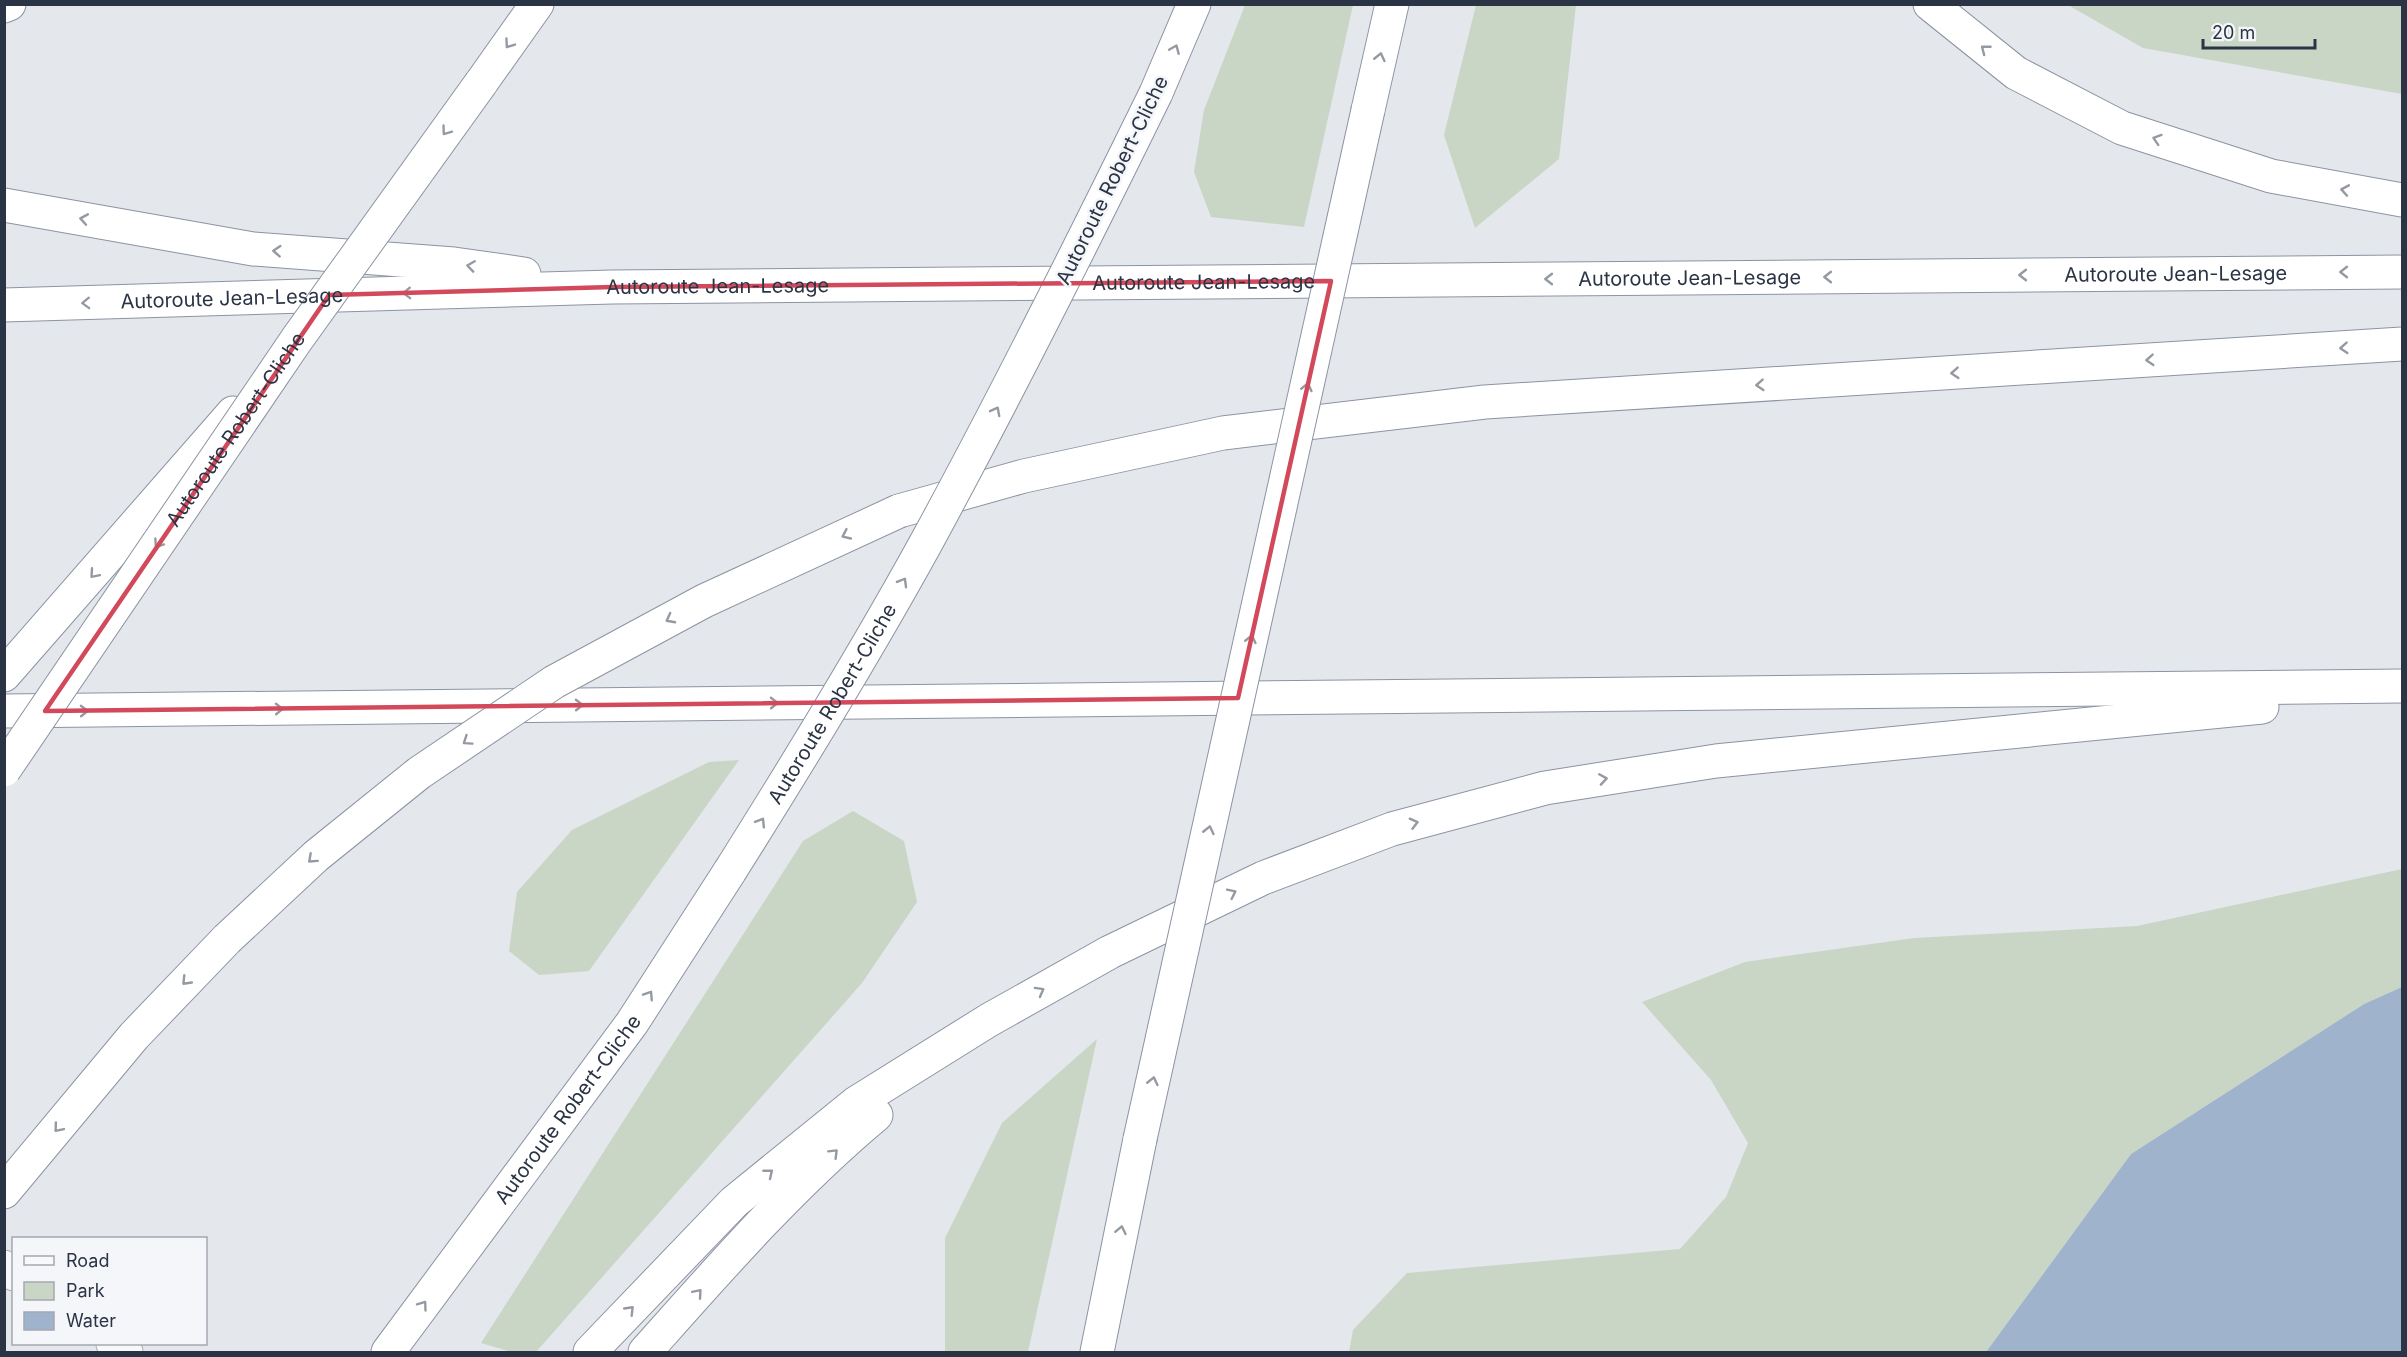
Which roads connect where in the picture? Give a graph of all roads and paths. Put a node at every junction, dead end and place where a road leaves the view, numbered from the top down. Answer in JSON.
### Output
{"nodes":[{"id":1,"x":9,"y":4,"type":"edge"},
{"id":2,"x":537,"y":4,"type":"edge"},
{"id":3,"x":1194,"y":4,"type":"edge"},
{"id":4,"x":1392,"y":4,"type":"edge"},
{"id":5,"x":1930,"y":4,"type":"edge"},
{"id":6,"x":4,"y":6,"type":"edge"},
{"id":7,"x":2403,"y":200,"type":"edge"},
{"id":8,"x":4,"y":205,"type":"edge"},
{"id":9,"x":2403,"y":272,"type":"edge"},
{"id":10,"x":612,"y":287,"type":"junction"},
{"id":11,"x":4,"y":305,"type":"edge"},
{"id":12,"x":297,"y":339,"type":"junction"},
{"id":13,"x":2403,"y":344,"type":"edge"},
{"id":14,"x":4,"y":675,"type":"edge"},
{"id":15,"x":2403,"y":686,"type":"edge"},
{"id":16,"x":2403,"y":692,"type":"edge"},
{"id":17,"x":4,"y":711,"type":"edge"},
{"id":18,"x":4,"y":770,"type":"edge"},
{"id":19,"x":989,"y":1020,"type":"junction"},
{"id":20,"x":4,"y":1192,"type":"edge"},
{"id":21,"x":388,"y":1353,"type":"edge"},
{"id":22,"x":590,"y":1353,"type":"edge"},
{"id":23,"x":645,"y":1353,"type":"edge"},
{"id":24,"x":1095,"y":1353,"type":"edge"}],
"edges":[{"from":1,"to":6,"type":"highway"},
{"from":2,"to":12,"type":"highway","name":"Autoroute Robert-Cliche","one_way":true,"bridge":true},
{"from":21,"to":3,"type":"highway","name":"Autoroute Robert-Cliche","one_way":true,"bridge":true},
{"from":24,"to":4,"type":"highway","one_way":true,"bridge":true},
{"from":7,"to":5,"type":"highway","one_way":true},
{"from":10,"to":8,"type":"highway","one_way":true},
{"from":9,"to":10,"type":"highway","name":"Autoroute Jean-Lesage","one_way":true},
{"from":10,"to":11,"type":"highway","name":"Autoroute Jean-Lesage","one_way":true},
{"from":12,"to":14,"type":"highway","one_way":true,"bridge":true},
{"from":12,"to":18,"type":"highway","name":"Autoroute Robert-Cliche","one_way":true,"bridge":true},
{"from":13,"to":20,"type":"highway","one_way":true,"bridge":true},
{"from":17,"to":15,"type":"highway","one_way":true},
{"from":19,"to":16,"type":"highway","one_way":true},
{"from":22,"to":19,"type":"highway","one_way":true},
{"from":23,"to":19,"type":"highway","one_way":true}]}
